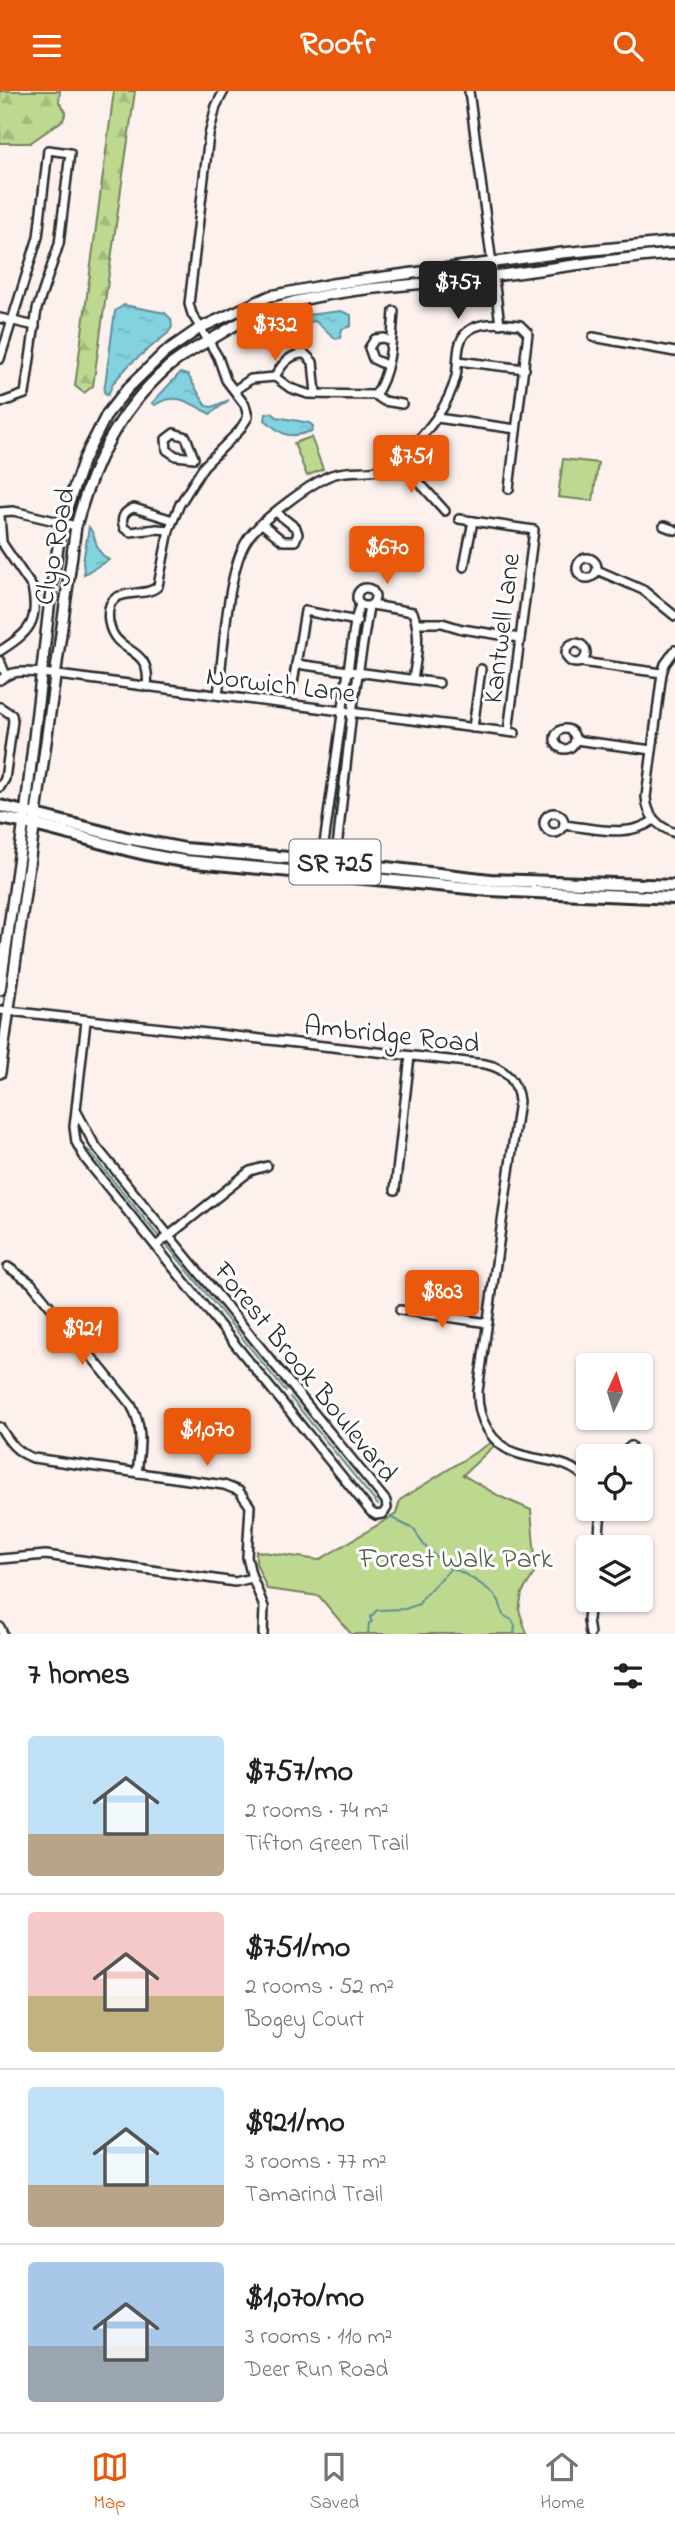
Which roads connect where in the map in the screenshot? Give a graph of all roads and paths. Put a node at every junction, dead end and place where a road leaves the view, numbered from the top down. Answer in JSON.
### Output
{"nodes":[{"id":1,"x":224,"y":91,"type":"edge"},
{"id":2,"x":468,"y":91,"type":"edge"},
{"id":3,"x":675,"y":242,"type":"edge"},
{"id":4,"x":675,"y":254,"type":"edge"},
{"id":5,"x":492,"y":264,"type":"junction"},
{"id":6,"x":494,"y":276,"type":"junction"},
{"id":7,"x":394,"y":311,"type":"dead end"},
{"id":8,"x":0,"y":318,"type":"edge"},
{"id":9,"x":12,"y":322,"type":"junction"},
{"id":10,"x":500,"y":324,"type":"junction"},
{"id":11,"x":35,"y":325,"type":"junction"},
{"id":12,"x":200,"y":328,"type":"junction"},
{"id":13,"x":593,"y":337,"type":"dead end"},
{"id":14,"x":3,"y":339,"type":"edge"},
{"id":15,"x":208,"y":341,"type":"junction"},
{"id":16,"x":391,"y":342,"type":"junction"},
{"id":17,"x":675,"y":352,"type":"edge"},
{"id":18,"x":0,"y":359,"type":"edge"},
{"id":19,"x":458,"y":361,"type":"junction"},
{"id":20,"x":386,"y":365,"type":"junction"},
{"id":21,"x":525,"y":369,"type":"junction"},
{"id":22,"x":275,"y":377,"type":"junction"},
{"id":23,"x":235,"y":390,"type":"junction"},
{"id":24,"x":316,"y":394,"type":"junction"},
{"id":25,"x":375,"y":395,"type":"junction"},
{"id":26,"x":0,"y":403,"type":"edge"},
{"id":27,"x":402,"y":404,"type":"dead end"},
{"id":28,"x":437,"y":418,"type":"junction"},
{"id":29,"x":516,"y":429,"type":"junction"},
{"id":30,"x":194,"y":458,"type":"junction"},
{"id":31,"x":399,"y":460,"type":"junction"},
{"id":32,"x":204,"y":466,"type":"junction"},
{"id":33,"x":509,"y":489,"type":"dead end"},
{"id":34,"x":444,"y":511,"type":"dead end"},
{"id":35,"x":276,"y":512,"type":"junction"},
{"id":36,"x":0,"y":514,"type":"edge"},
{"id":37,"x":459,"y":519,"type":"dead end"},
{"id":38,"x":173,"y":520,"type":"junction"},
{"id":39,"x":473,"y":521,"type":"junction"},
{"id":40,"x":62,"y":522,"type":"junction"},
{"id":41,"x":261,"y":523,"type":"junction"},
{"id":42,"x":76,"y":526,"type":"junction"},
{"id":43,"x":664,"y":526,"type":"dead end"},
{"id":44,"x":169,"y":530,"type":"junction"},
{"id":45,"x":675,"y":530,"type":"edge"},
{"id":46,"x":1,"y":541,"type":"edge"},
{"id":47,"x":464,"y":566,"type":"dead end"},
{"id":48,"x":597,"y":571,"type":"dead end"},
{"id":49,"x":360,"y":604,"type":"junction"},
{"id":50,"x":370,"y":605,"type":"junction"},
{"id":51,"x":675,"y":616,"type":"edge"},
{"id":52,"x":355,"y":621,"type":"junction"},
{"id":53,"x":417,"y":623,"type":"junction"},
{"id":54,"x":365,"y":624,"type":"junction"},
{"id":55,"x":520,"y":638,"type":"junction"},
{"id":56,"x":675,"y":650,"type":"edge"},
{"id":57,"x":0,"y":651,"type":"edge"},
{"id":58,"x":0,"y":661,"type":"edge"},
{"id":59,"x":581,"y":662,"type":"dead end"},
{"id":60,"x":296,"y":664,"type":"junction"},
{"id":61,"x":481,"y":669,"type":"dead end"},
{"id":62,"x":349,"y":671,"type":"junction"},
{"id":63,"x":43,"y":673,"type":"junction"},
{"id":64,"x":359,"y":673,"type":"junction"},
{"id":65,"x":662,"y":673,"type":"junction"},
{"id":66,"x":54,"y":674,"type":"junction"},
{"id":67,"x":3,"y":677,"type":"edge"},
{"id":68,"x":413,"y":679,"type":"junction"},
{"id":69,"x":439,"y":683,"type":"dead end"},
{"id":70,"x":147,"y":687,"type":"junction"},
{"id":71,"x":292,"y":689,"type":"dead end"},
{"id":72,"x":218,"y":695,"type":"junction"},
{"id":73,"x":0,"y":707,"type":"edge"},
{"id":74,"x":342,"y":711,"type":"junction"},
{"id":75,"x":352,"y":712,"type":"junction"},
{"id":76,"x":473,"y":728,"type":"junction"},
{"id":77,"x":512,"y":732,"type":"joint"},
{"id":78,"x":575,"y":740,"type":"dead end"},
{"id":79,"x":652,"y":750,"type":"junction"},
{"id":80,"x":0,"y":786,"type":"edge"},
{"id":81,"x":0,"y":806,"type":"edge"},
{"id":82,"x":0,"y":818,"type":"edge"},
{"id":83,"x":31,"y":818,"type":"junction"},
{"id":84,"x":654,"y":820,"type":"junction"},
{"id":85,"x":564,"y":825,"type":"dead end"},
{"id":86,"x":675,"y":833,"type":"edge"},
{"id":87,"x":322,"y":861,"type":"junction"},
{"id":88,"x":335,"y":862,"type":"junction"},
{"id":89,"x":320,"y":873,"type":"junction"},
{"id":90,"x":334,"y":875,"type":"junction"},
{"id":91,"x":490,"y":885,"type":"junction"},
{"id":92,"x":675,"y":886,"type":"edge"},
{"id":93,"x":616,"y":889,"type":"junction"},
{"id":94,"x":675,"y":898,"type":"edge"},
{"id":95,"x":0,"y":991,"type":"edge"},
{"id":96,"x":4,"y":1010,"type":"edge"},
{"id":97,"x":86,"y":1021,"type":"junction"},
{"id":98,"x":410,"y":1056,"type":"junction"},
{"id":99,"x":0,"y":1073,"type":"edge"},
{"id":100,"x":77,"y":1112,"type":"junction"},
{"id":101,"x":267,"y":1166,"type":"dead end"},
{"id":102,"x":395,"y":1190,"type":"dead end"},
{"id":103,"x":169,"y":1236,"type":"junction"},
{"id":104,"x":156,"y":1246,"type":"junction"},
{"id":105,"x":8,"y":1266,"type":"dead end"},
{"id":106,"x":400,"y":1310,"type":"dead end"},
{"id":107,"x":488,"y":1322,"type":"junction"},
{"id":108,"x":0,"y":1427,"type":"edge"},
{"id":109,"x":576,"y":1470,"type":"edge"},
{"id":110,"x":137,"y":1473,"type":"junction"},
{"id":111,"x":0,"y":1559,"type":"edge"},
{"id":112,"x":252,"y":1578,"type":"junction"},
{"id":113,"x":589,"y":1612,"type":"edge"},
{"id":114,"x":0,"y":1627,"type":"edge"},
{"id":115,"x":4,"y":1634,"type":"edge"},
{"id":116,"x":263,"y":1634,"type":"edge"},
{"id":117,"x":590,"y":1634,"type":"edge"}],
"edges":[{"from":1,"to":12,"type":"street"},
{"from":2,"to":5,"type":"street"},
{"from":3,"to":5,"type":"street","name":"Clyo Road"},
{"from":4,"to":6,"type":"street","name":"Clyo Road"},
{"from":5,"to":6,"type":"street"},
{"from":5,"to":12,"type":"street","name":"Clyo Road"},
{"from":6,"to":10,"type":"street"},
{"from":6,"to":15,"type":"street","name":"Clyo Road"},
{"from":7,"to":16,"type":"street"},
{"from":8,"to":9,"type":"street"},
{"from":9,"to":11,"type":"street"},
{"from":9,"to":11,"type":"street"},
{"from":9,"to":14,"type":"street"},
{"from":10,"to":19,"type":"street"},
{"from":10,"to":21,"type":"street"},
{"from":11,"to":26,"type":"street"},
{"from":12,"to":15,"type":"street"},
{"from":12,"to":40,"type":"street","name":"Clyo Road"},
{"from":13,"to":17,"type":"street"},
{"from":14,"to":18,"type":"street"},
{"from":15,"to":23,"type":"street"},
{"from":15,"to":42,"type":"street","name":"Clyo Road"},
{"from":16,"to":20,"type":"street"},
{"from":16,"to":20,"type":"street"},
{"from":19,"to":21,"type":"street"},
{"from":19,"to":28,"type":"street"},
{"from":20,"to":25,"type":"street"},
{"from":21,"to":29,"type":"street"},
{"from":22,"to":23,"type":"street"},
{"from":22,"to":24,"type":"street"},
{"from":22,"to":24,"type":"street"},
{"from":23,"to":32,"type":"street"},
{"from":24,"to":25,"type":"street"},
{"from":25,"to":27,"type":"street"},
{"from":28,"to":29,"type":"street"},
{"from":28,"to":31,"type":"street"},
{"from":29,"to":33,"type":"street"},
{"from":30,"to":30,"type":"street"},
{"from":30,"to":32,"type":"street"},
{"from":31,"to":34,"type":"street"},
{"from":31,"to":35,"type":"street"},
{"from":32,"to":38,"type":"street"},
{"from":35,"to":41,"type":"street"},
{"from":35,"to":41,"type":"street"},
{"from":36,"to":40,"type":"street"},
{"from":36,"to":46,"type":"street"},
{"from":37,"to":39,"type":"street"},
{"from":38,"to":44,"type":"street"},
{"from":38,"to":44,"type":"street"},
{"from":39,"to":47,"type":"street"},
{"from":39,"to":55,"type":"street","name":"Kantwell Lane"},
{"from":40,"to":42,"type":"street"},
{"from":40,"to":63,"type":"street","name":"Clyo Road"},
{"from":41,"to":72,"type":"street"},
{"from":42,"to":66,"type":"street","name":"Clyo Road"},
{"from":43,"to":45,"type":"street"},
{"from":44,"to":70,"type":"street"},
{"from":46,"to":57,"type":"street"},
{"from":48,"to":51,"type":"street"},
{"from":49,"to":50,"type":"street"},
{"from":49,"to":50,"type":"street"},
{"from":49,"to":52,"type":"street"},
{"from":50,"to":53,"type":"street"},
{"from":50,"to":54,"type":"street"},
{"from":52,"to":54,"type":"street"},
{"from":52,"to":60,"type":"street"},
{"from":52,"to":62,"type":"street"},
{"from":53,"to":55,"type":"street"},
{"from":53,"to":68,"type":"street"},
{"from":54,"to":64,"type":"street"},
{"from":55,"to":77,"type":"street","name":"Kantwell Lane"},
{"from":56,"to":65,"type":"street"},
{"from":58,"to":67,"type":"street"},
{"from":59,"to":65,"type":"street"},
{"from":60,"to":62,"type":"street"},
{"from":60,"to":71,"type":"street"},
{"from":61,"to":76,"type":"street"},
{"from":62,"to":64,"type":"street"},
{"from":62,"to":74,"type":"street"},
{"from":63,"to":66,"type":"street","name":"Norwich Lane"},
{"from":63,"to":67,"type":"street","name":"Norwich Lane"},
{"from":63,"to":83,"type":"street","name":"Clyo Road"},
{"from":64,"to":68,"type":"street"},
{"from":64,"to":75,"type":"street"},
{"from":65,"to":79,"type":"street"},
{"from":66,"to":70,"type":"street","name":"Norwich Lane"},
{"from":66,"to":83,"type":"street","name":"Clyo Road"},
{"from":68,"to":69,"type":"street"},
{"from":70,"to":72,"type":"street","name":"Norwich Lane"},
{"from":72,"to":74,"type":"street","name":"Norwich Lane"},
{"from":73,"to":80,"type":"street"},
{"from":74,"to":75,"type":"street","name":"Norwich Lane"},
{"from":74,"to":87,"type":"street"},
{"from":75,"to":76,"type":"street","name":"Norwich Lane"},
{"from":75,"to":88,"type":"street"},
{"from":76,"to":77,"type":"street","name":"Norwich Lane"},
{"from":78,"to":79,"type":"street"},
{"from":79,"to":84,"type":"street"},
{"from":81,"to":83,"type":"main road","number":"SR 725"},
{"from":82,"to":83,"type":"main road","number":"SR 725"},
{"from":83,"to":87,"type":"main road","number":"SR 725"},
{"from":83,"to":89,"type":"main road","number":"SR 725"},
{"from":83,"to":95,"type":"street","name":"Clyo Road"},
{"from":83,"to":96,"type":"street","name":"Clyo Road"},
{"from":84,"to":85,"type":"street"},
{"from":84,"to":86,"type":"street"},
{"from":87,"to":88,"type":"main road","number":"SR 725"},
{"from":87,"to":89,"type":"street"},
{"from":88,"to":90,"type":"street"},
{"from":88,"to":91,"type":"main road","number":"SR 725"},
{"from":89,"to":90,"type":"main road","number":"SR 725"},
{"from":90,"to":91,"type":"main road","number":"SR 725"},
{"from":91,"to":93,"type":"main road","number":"SR 725"},
{"from":92,"to":93,"type":"main road","number":"SR 725"},
{"from":93,"to":94,"type":"main road","number":"SR 725"},
{"from":96,"to":97,"type":"street","name":"Ambridge Road"},
{"from":96,"to":99,"type":"street","name":"Clyo Road"},
{"from":97,"to":98,"type":"street","name":"Ambridge Road"},
{"from":97,"to":100,"type":"street","name":"Forest Brook Boulevard"},
{"from":98,"to":102,"type":"street"},
{"from":98,"to":107,"type":"street","name":"Ambridge Road"},
{"from":100,"to":103,"type":"street","name":"Forest Brook Boulevard"},
{"from":100,"to":104,"type":"street","name":"Forest Brook Boulevard"},
{"from":101,"to":103,"type":"street"},
{"from":103,"to":104,"type":"street"},
{"from":103,"to":104,"type":"street","name":"Forest Brook Boulevard"},
{"from":105,"to":110,"type":"street"},
{"from":106,"to":107,"type":"street"},
{"from":107,"to":109,"type":"street","name":"Ambridge Road"},
{"from":108,"to":110,"type":"street"},
{"from":110,"to":112,"type":"street"},
{"from":111,"to":112,"type":"street"},
{"from":112,"to":116,"type":"street"},
{"from":113,"to":117,"type":"street"},
{"from":114,"to":115,"type":"street"}]}
